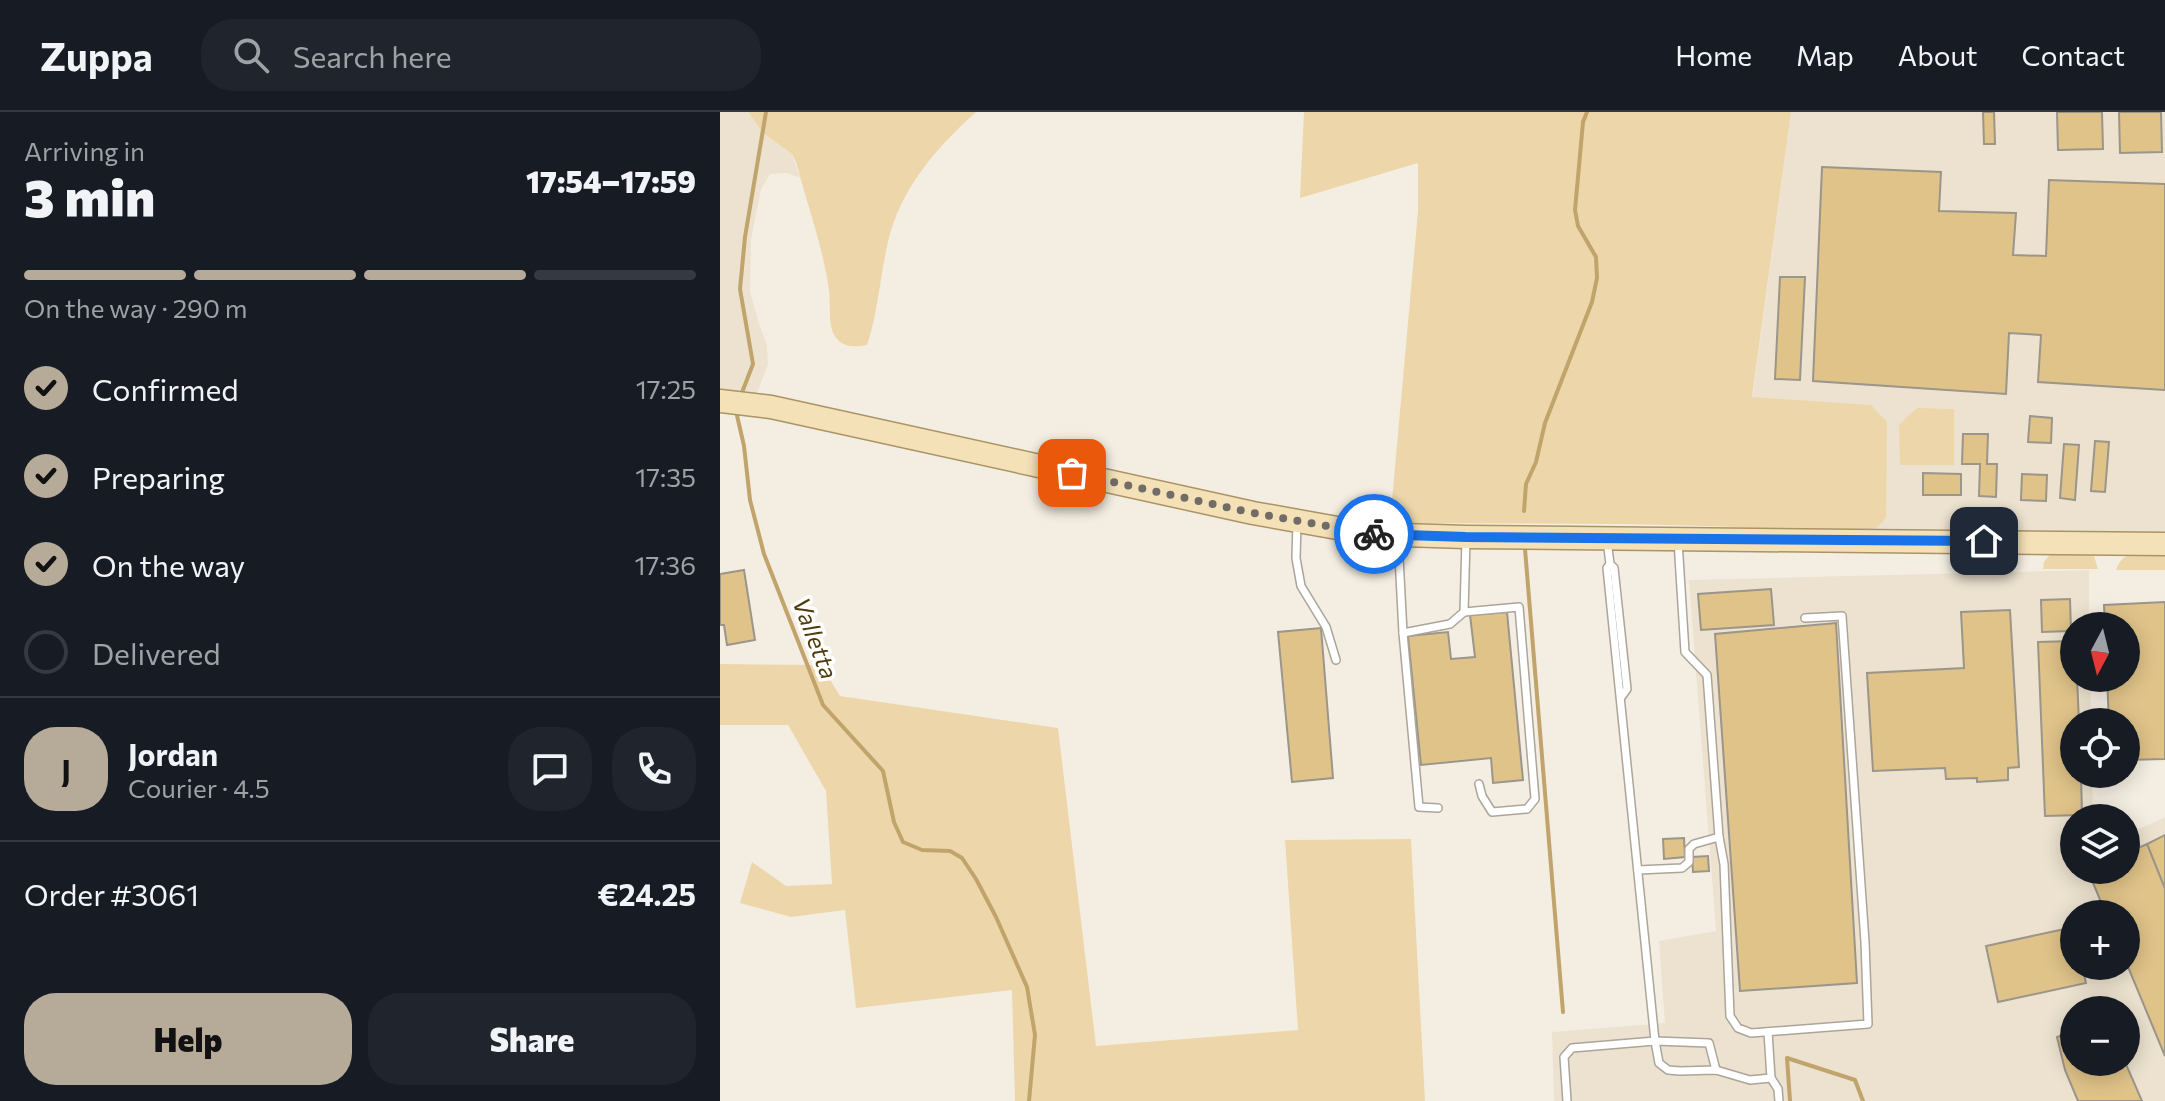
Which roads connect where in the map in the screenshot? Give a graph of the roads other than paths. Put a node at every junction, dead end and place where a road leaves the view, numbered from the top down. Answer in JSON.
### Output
{"nodes":[{"id":1,"x":720,"y":401,"type":"edge"},
{"id":2,"x":1297,"y":522,"type":"junction"},
{"id":3,"x":1398,"y":535,"type":"junction"},
{"id":4,"x":1466,"y":537,"type":"junction"},
{"id":5,"x":1607,"y":538,"type":"junction"},
{"id":6,"x":1678,"y":538,"type":"junction"},
{"id":7,"x":2165,"y":544,"type":"edge"},
{"id":8,"x":1464,"y":612,"type":"junction"},
{"id":9,"x":1805,"y":618,"type":"dead end"},
{"id":10,"x":1403,"y":633,"type":"junction"},
{"id":11,"x":1336,"y":660,"type":"dead end"},
{"id":12,"x":1479,"y":784,"type":"dead end"},
{"id":13,"x":1438,"y":808,"type":"dead end"},
{"id":14,"x":1719,"y":837,"type":"junction"},
{"id":15,"x":1638,"y":870,"type":"junction"},
{"id":16,"x":1768,"y":1032,"type":"junction"},
{"id":17,"x":1655,"y":1041,"type":"junction"},
{"id":18,"x":1716,"y":1070,"type":"junction"},
{"id":19,"x":1771,"y":1078,"type":"junction"},
{"id":20,"x":1567,"y":1101,"type":"edge"},
{"id":21,"x":1779,"y":1101,"type":"edge"}],
"edges":[{"from":1,"to":2,"type":"main road"},
{"from":2,"to":3,"type":"main road"},
{"from":2,"to":11,"type":"lane"},
{"from":3,"to":4,"type":"main road"},
{"from":3,"to":10,"type":"lane"},
{"from":4,"to":5,"type":"main road"},
{"from":4,"to":8,"type":"lane"},
{"from":5,"to":6,"type":"main road"},
{"from":5,"to":15,"type":"lane"},
{"from":6,"to":7,"type":"main road"},
{"from":6,"to":14,"type":"lane"},
{"from":8,"to":10,"type":"lane"},
{"from":8,"to":12,"type":"lane"},
{"from":9,"to":16,"type":"lane"},
{"from":10,"to":13,"type":"lane"},
{"from":14,"to":15,"type":"lane"},
{"from":14,"to":16,"type":"lane"},
{"from":15,"to":17,"type":"lane"},
{"from":16,"to":19,"type":"lane"},
{"from":17,"to":18,"type":"lane"},
{"from":17,"to":18,"type":"lane"},
{"from":17,"to":20,"type":"lane"},
{"from":18,"to":19,"type":"lane"},
{"from":19,"to":21,"type":"lane"}]}
